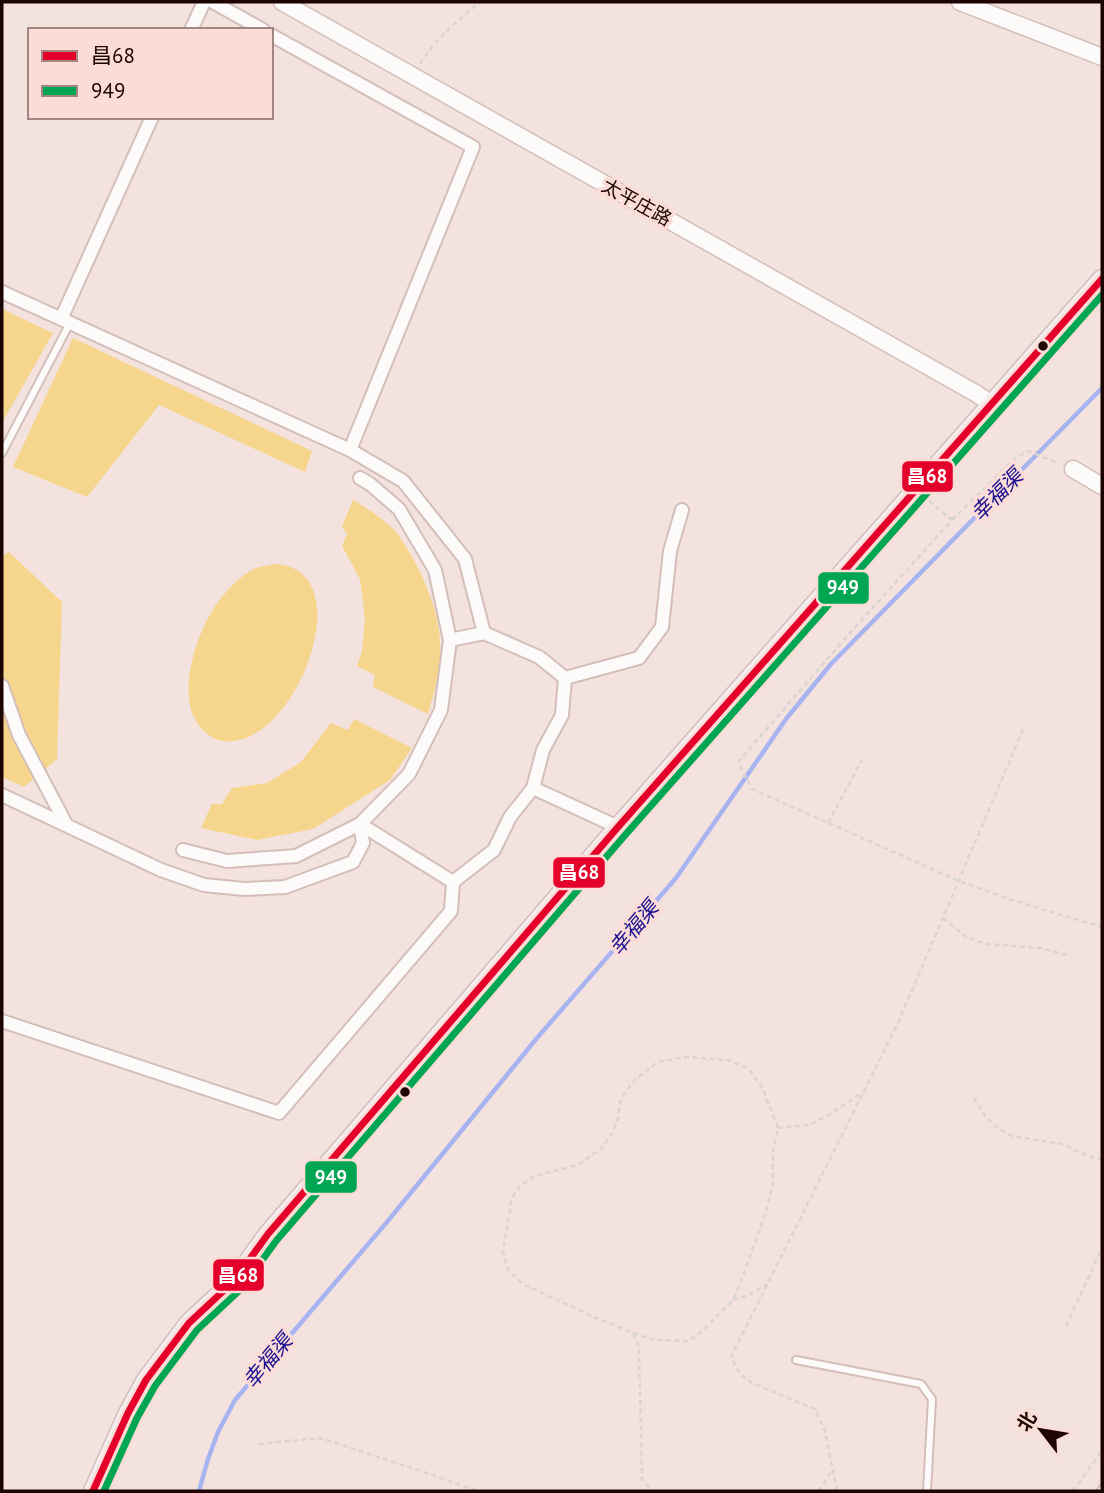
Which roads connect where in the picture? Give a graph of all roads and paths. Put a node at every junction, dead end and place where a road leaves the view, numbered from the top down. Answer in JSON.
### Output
{"nodes":[{"id":1,"x":204,"y":2,"type":"edge"},
{"id":2,"x":213,"y":2,"type":"edge"},
{"id":3,"x":282,"y":2,"type":"edge"},
{"id":4,"x":481,"y":2,"type":"edge"},
{"id":5,"x":960,"y":2,"type":"edge"},
{"id":6,"x":192,"y":28,"type":"edge"},
{"id":7,"x":259,"y":28,"type":"edge"},
{"id":8,"x":273,"y":35,"type":"edge"},
{"id":9,"x":1102,"y":57,"type":"edge"},
{"id":10,"x":413,"y":75,"type":"junction"},
{"id":11,"x":151,"y":119,"type":"edge"},
{"id":12,"x":1102,"y":279,"type":"edge"},
{"id":13,"x":2,"y":292,"type":"edge"},
{"id":14,"x":65,"y":321,"type":"junction"},
{"id":15,"x":991,"y":404,"type":"junction"},
{"id":16,"x":350,"y":450,"type":"junction"},
{"id":17,"x":2,"y":453,"type":"edge"},
{"id":18,"x":1048,"y":459,"type":"dead end"},
{"id":19,"x":1073,"y":469,"type":"dead end"},
{"id":20,"x":360,"y":478,"type":"dead end"},
{"id":21,"x":1102,"y":486,"type":"edge"},
{"id":22,"x":916,"y":490,"type":"junction"},
{"id":23,"x":682,"y":510,"type":"dead end"},
{"id":24,"x":952,"y":520,"type":"junction"},
{"id":25,"x":484,"y":633,"type":"junction"},
{"id":26,"x":450,"y":640,"type":"junction"},
{"id":27,"x":565,"y":678,"type":"junction"},
{"id":28,"x":2,"y":686,"type":"edge"},
{"id":29,"x":1025,"y":725,"type":"dead end"},
{"id":30,"x":862,"y":760,"type":"dead end"},
{"id":31,"x":533,"y":788,"type":"junction"},
{"id":32,"x":2,"y":795,"type":"edge"},
{"id":33,"x":828,"y":823,"type":"junction"},
{"id":34,"x":66,"y":824,"type":"junction"},
{"id":35,"x":359,"y":824,"type":"junction"},
{"id":36,"x":618,"y":827,"type":"junction"},
{"id":37,"x":183,"y":849,"type":"dead end"},
{"id":38,"x":959,"y":881,"type":"junction"},
{"id":39,"x":453,"y":882,"type":"junction"},
{"id":40,"x":943,"y":918,"type":"junction"},
{"id":41,"x":1102,"y":927,"type":"edge"},
{"id":42,"x":1070,"y":956,"type":"dead end"},
{"id":43,"x":2,"y":1020,"type":"edge"},
{"id":44,"x":864,"y":1091,"type":"junction"},
{"id":45,"x":974,"y":1098,"type":"dead end"},
{"id":46,"x":778,"y":1128,"type":"junction"},
{"id":47,"x":1102,"y":1160,"type":"edge"},
{"id":48,"x":1102,"y":1248,"type":"edge"},
{"id":49,"x":767,"y":1284,"type":"junction"},
{"id":50,"x":733,"y":1300,"type":"junction"},
{"id":51,"x":1066,"y":1326,"type":"dead end"},
{"id":52,"x":633,"y":1333,"type":"junction"},
{"id":53,"x":796,"y":1360,"type":"dead end"},
{"id":54,"x":259,"y":1444,"type":"dead end"},
{"id":55,"x":1102,"y":1451,"type":"edge"},
{"id":56,"x":832,"y":1471,"type":"junction"},
{"id":57,"x":93,"y":1491,"type":"edge"},
{"id":58,"x":477,"y":1491,"type":"edge"},
{"id":59,"x":652,"y":1491,"type":"edge"},
{"id":60,"x":819,"y":1491,"type":"edge"},
{"id":61,"x":837,"y":1491,"type":"edge"},
{"id":62,"x":928,"y":1491,"type":"edge"},
{"id":63,"x":1073,"y":1491,"type":"edge"}],
"edges":[{"from":1,"to":6,"type":"street"},
{"from":2,"to":7,"type":"street"},
{"from":3,"to":10,"type":"street","name":"太平庄路"},
{"from":4,"to":10,"type":"path"},
{"from":5,"to":9,"type":"street"},
{"from":8,"to":16,"type":"street"},
{"from":10,"to":15,"type":"street","name":"太平庄路"},
{"from":11,"to":14,"type":"street"},
{"from":12,"to":15,"type":"main road"},
{"from":13,"to":14,"type":"street"},
{"from":14,"to":16,"type":"street"},
{"from":14,"to":17,"type":"lane"},
{"from":15,"to":22,"type":"main road"},
{"from":16,"to":25,"type":"street"},
{"from":18,"to":24,"type":"path"},
{"from":19,"to":21,"type":"street"},
{"from":20,"to":26,"type":"street"},
{"from":22,"to":24,"type":"path"},
{"from":22,"to":36,"type":"main road"},
{"from":23,"to":27,"type":"street"},
{"from":24,"to":33,"type":"path"},
{"from":25,"to":26,"type":"street"},
{"from":25,"to":27,"type":"street"},
{"from":26,"to":35,"type":"street"},
{"from":27,"to":31,"type":"street"},
{"from":28,"to":34,"type":"street"},
{"from":29,"to":38,"type":"path"},
{"from":30,"to":33,"type":"path"},
{"from":31,"to":36,"type":"street"},
{"from":31,"to":39,"type":"street"},
{"from":32,"to":34,"type":"street"},
{"from":33,"to":38,"type":"path"},
{"from":34,"to":35,"type":"street"},
{"from":35,"to":37,"type":"street"},
{"from":35,"to":39,"type":"street"},
{"from":36,"to":57,"type":"main road"},
{"from":38,"to":40,"type":"path"},
{"from":38,"to":41,"type":"path"},
{"from":39,"to":43,"type":"street"},
{"from":40,"to":42,"type":"path"},
{"from":40,"to":44,"type":"path"},
{"from":44,"to":46,"type":"path"},
{"from":44,"to":49,"type":"path"},
{"from":45,"to":47,"type":"path"},
{"from":46,"to":50,"type":"path"},
{"from":46,"to":52,"type":"path"},
{"from":48,"to":51,"type":"path"},
{"from":49,"to":50,"type":"path"},
{"from":49,"to":56,"type":"path"},
{"from":50,"to":52,"type":"path"},
{"from":52,"to":59,"type":"path"},
{"from":53,"to":62,"type":"lane"},
{"from":54,"to":58,"type":"path"},
{"from":55,"to":63,"type":"path"},
{"from":56,"to":60,"type":"path"},
{"from":56,"to":61,"type":"path"}]}
